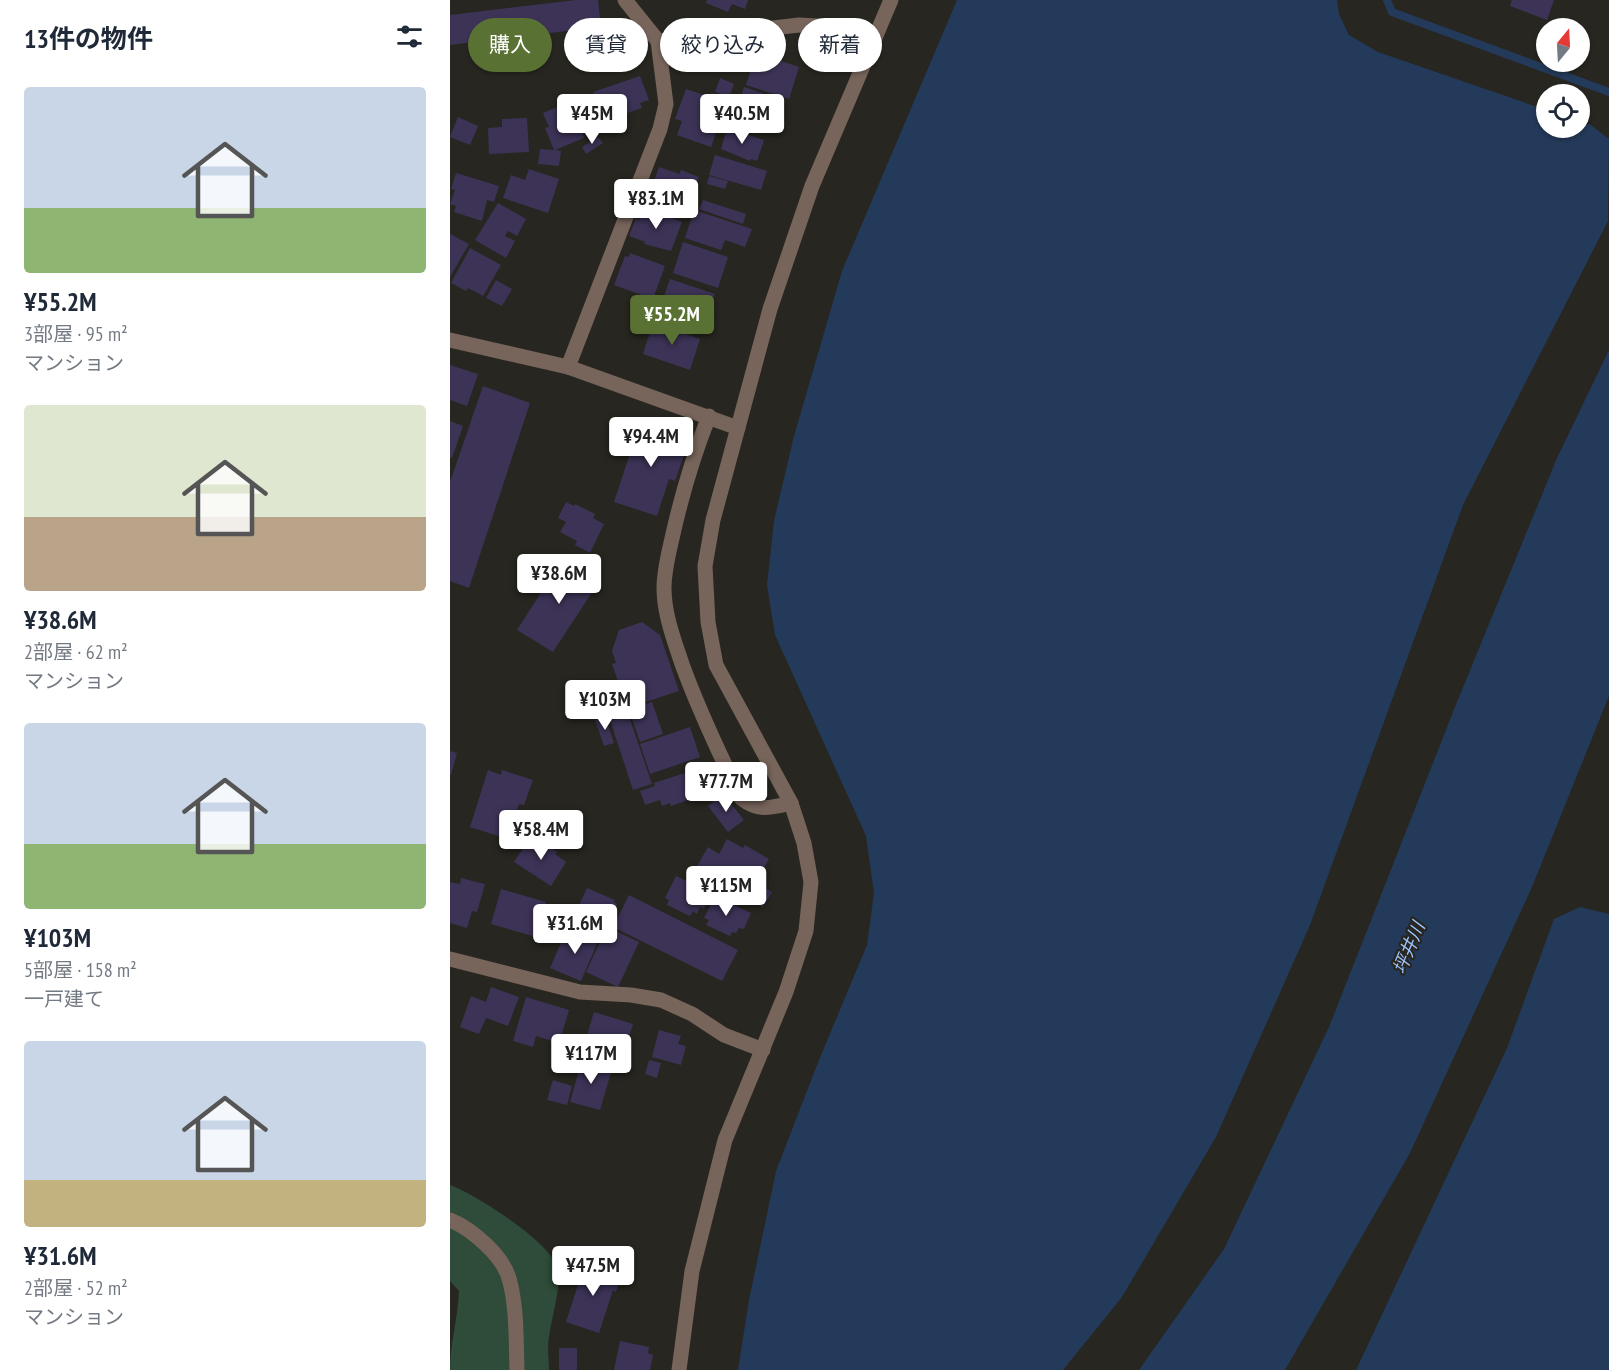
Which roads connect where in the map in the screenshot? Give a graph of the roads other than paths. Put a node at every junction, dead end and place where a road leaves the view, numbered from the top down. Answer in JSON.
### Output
{"nodes":[{"id":1,"x":625,"y":0,"type":"edge"},
{"id":2,"x":891,"y":0,"type":"edge"},
{"id":3,"x":882,"y":22,"type":"edge"},
{"id":4,"x":798,"y":24,"type":"edge"},
{"id":5,"x":658,"y":41,"type":"junction"},
{"id":6,"x":861,"y":72,"type":"edge"},
{"id":7,"x":450,"y":340,"type":"edge"},
{"id":8,"x":567,"y":367,"type":"junction"},
{"id":9,"x":709,"y":416,"type":"junction"},
{"id":10,"x":738,"y":428,"type":"junction"},
{"id":11,"x":791,"y":804,"type":"junction"},
{"id":12,"x":450,"y":959,"type":"edge"},
{"id":13,"x":763,"y":1050,"type":"junction"},
{"id":14,"x":450,"y":1220,"type":"edge"},
{"id":15,"x":517,"y":1370,"type":"edge"},
{"id":16,"x":679,"y":1370,"type":"edge"}],
"edges":[{"from":1,"to":5,"type":"street"},
{"from":2,"to":3,"type":"street"},
{"from":4,"to":5,"type":"street"},
{"from":5,"to":8,"type":"street"},
{"from":6,"to":10,"type":"street"},
{"from":7,"to":8,"type":"street"},
{"from":8,"to":9,"type":"street"},
{"from":9,"to":10,"type":"street"},
{"from":9,"to":11,"type":"street"},
{"from":10,"to":11,"type":"street"},
{"from":11,"to":13,"type":"street"},
{"from":12,"to":13,"type":"street"},
{"from":13,"to":16,"type":"street"},
{"from":14,"to":15,"type":"street"}]}
